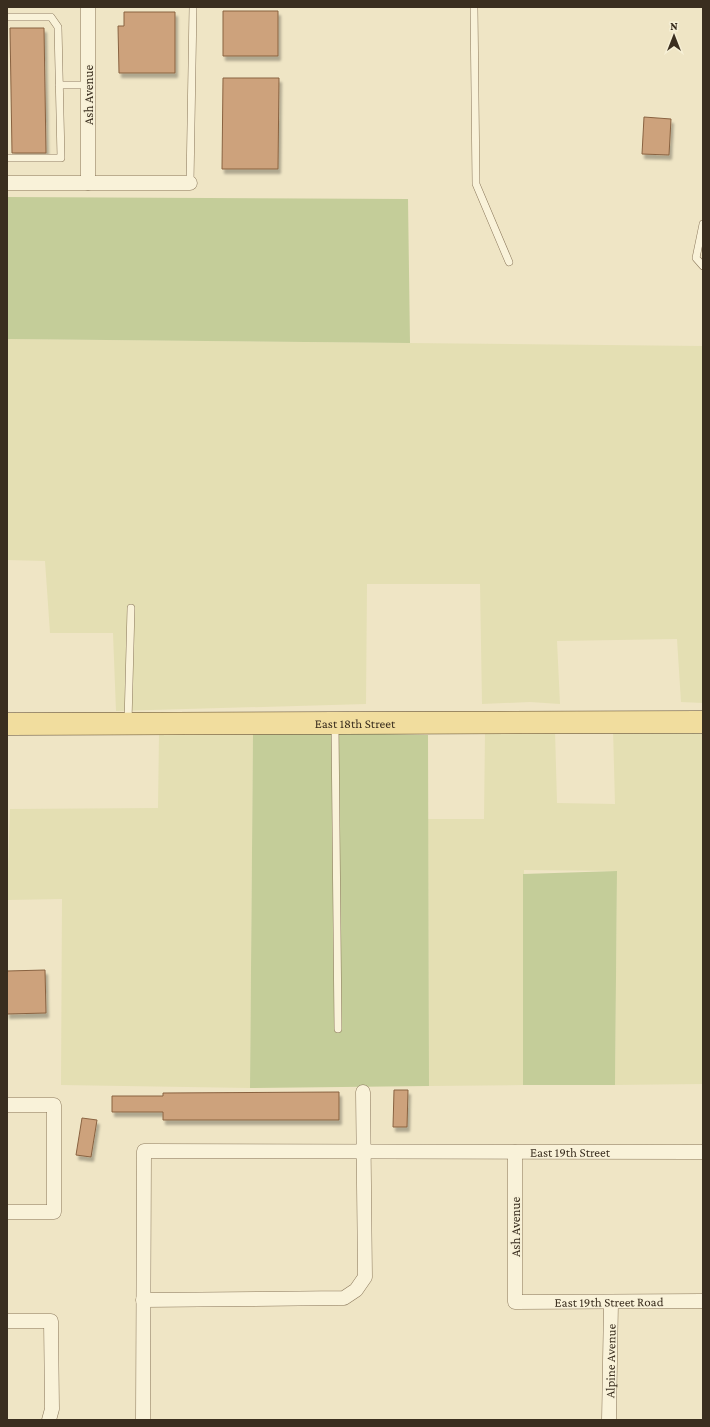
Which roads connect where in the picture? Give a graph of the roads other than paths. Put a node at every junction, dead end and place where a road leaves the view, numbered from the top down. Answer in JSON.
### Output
{"nodes":[{"id":1,"x":88,"y":7,"type":"edge"},
{"id":2,"x":193,"y":7,"type":"edge"},
{"id":3,"x":474,"y":7,"type":"edge"},
{"id":4,"x":7,"y":17,"type":"edge"},
{"id":5,"x":59,"y":85,"type":"junction"},
{"id":6,"x":88,"y":85,"type":"junction"},
{"id":7,"x":7,"y":158,"type":"edge"},
{"id":8,"x":7,"y":183,"type":"edge"},
{"id":9,"x":88,"y":183,"type":"junction"},
{"id":10,"x":190,"y":184,"type":"joint"},
{"id":11,"x":703,"y":224,"type":"edge"},
{"id":12,"x":509,"y":262,"type":"dead end"},
{"id":13,"x":703,"y":266,"type":"edge"},
{"id":14,"x":131,"y":608,"type":"dead end"},
{"id":15,"x":703,"y":722,"type":"edge"},
{"id":16,"x":334,"y":723,"type":"junction"},
{"id":17,"x":7,"y":724,"type":"edge"},
{"id":18,"x":128,"y":724,"type":"junction"},
{"id":19,"x":338,"y":1029,"type":"dead end"},
{"id":20,"x":363,"y":1092,"type":"dead end"},
{"id":21,"x":7,"y":1105,"type":"edge"},
{"id":22,"x":364,"y":1152,"type":"junction"},
{"id":23,"x":515,"y":1152,"type":"junction"},
{"id":24,"x":703,"y":1152,"type":"edge"},
{"id":25,"x":7,"y":1212,"type":"edge"},
{"id":26,"x":143,"y":1300,"type":"junction"},
{"id":27,"x":703,"y":1301,"type":"edge"},
{"id":28,"x":515,"y":1302,"type":"joint"},
{"id":29,"x":611,"y":1303,"type":"junction"},
{"id":30,"x":7,"y":1321,"type":"edge"},
{"id":31,"x":49,"y":1420,"type":"edge"},
{"id":32,"x":143,"y":1420,"type":"edge"},
{"id":33,"x":609,"y":1420,"type":"edge"}],
"edges":[{"from":1,"to":6,"type":"street","name":"Ash Avenue"},
{"from":2,"to":10,"type":"lane"},
{"from":3,"to":12,"type":"lane"},
{"from":4,"to":5,"type":"lane"},
{"from":5,"to":6,"type":"lane"},
{"from":5,"to":7,"type":"lane"},
{"from":6,"to":9,"type":"street","name":"Ash Avenue"},
{"from":8,"to":9,"type":"street"},
{"from":9,"to":10,"type":"street"},
{"from":11,"to":13,"type":"lane"},
{"from":14,"to":18,"type":"lane"},
{"from":15,"to":16,"type":"main road","name":"East 18th Street"},
{"from":16,"to":18,"type":"main road","name":"East 18th Street"},
{"from":16,"to":19,"type":"lane"},
{"from":17,"to":18,"type":"main road","name":"East 18th Street"},
{"from":20,"to":22,"type":"street"},
{"from":21,"to":25,"type":"street"},
{"from":22,"to":23,"type":"street","name":"East 19th Street"},
{"from":22,"to":26,"type":"street"},
{"from":22,"to":26,"type":"street","name":"East 19th Street"},
{"from":23,"to":24,"type":"street","name":"East 19th Street"},
{"from":23,"to":28,"type":"street","name":"Ash Avenue"},
{"from":26,"to":32,"type":"street"},
{"from":27,"to":29,"type":"street","name":"East 19th Street Road"},
{"from":28,"to":29,"type":"street","name":"East 19th Street Road"},
{"from":29,"to":33,"type":"street","name":"Alpine Avenue"},
{"from":30,"to":31,"type":"street"}]}
